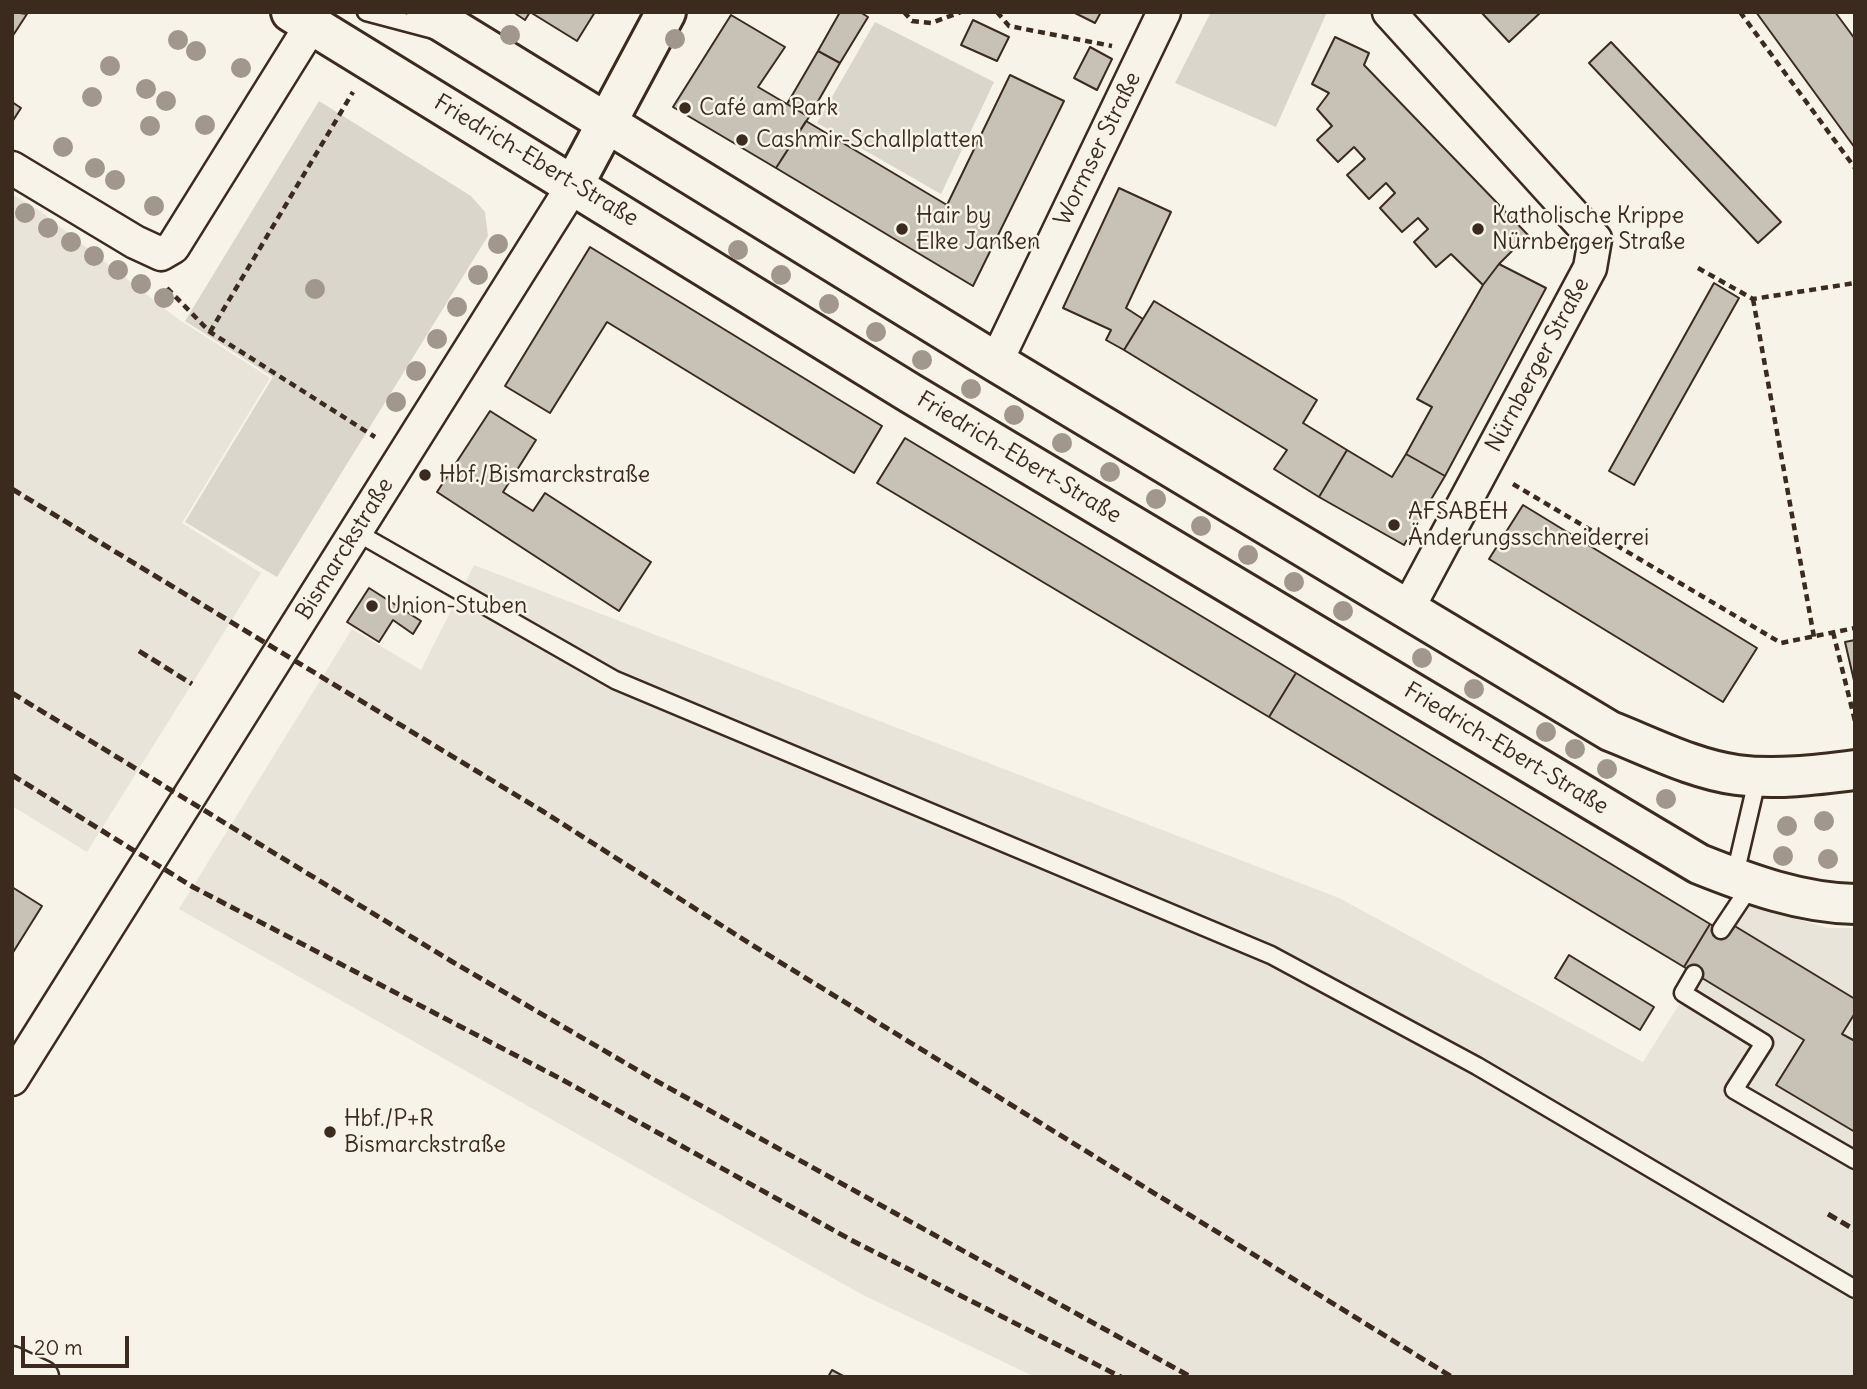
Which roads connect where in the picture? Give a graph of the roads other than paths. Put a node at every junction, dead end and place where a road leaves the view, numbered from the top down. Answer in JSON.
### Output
{"nodes":[{"id":1,"x":366,"y":12,"type":"edge"},
{"id":2,"x":426,"y":12,"type":"edge"},
{"id":3,"x":666,"y":12,"type":"edge"},
{"id":4,"x":1164,"y":12,"type":"edge"},
{"id":5,"x":1388,"y":12,"type":"edge"},
{"id":6,"x":306,"y":16,"type":"edge"},
{"id":7,"x":461,"y":34,"type":"junction"},
{"id":8,"x":608,"y":121,"type":"junction"},
{"id":9,"x":12,"y":168,"type":"edge"},
{"id":10,"x":574,"y":184,"type":"junction"},
{"id":11,"x":996,"y":362,"type":"junction"},
{"id":12,"x":356,"y":532,"type":"junction"},
{"id":13,"x":1407,"y":610,"type":"junction"},
{"id":14,"x":1855,"y":770,"type":"edge"},
{"id":15,"x":1758,"y":776,"type":"junction"},
{"id":16,"x":1742,"y":882,"type":"junction"},
{"id":17,"x":1855,"y":904,"type":"edge"},
{"id":18,"x":1721,"y":930,"type":"dead end"},
{"id":19,"x":1694,"y":974,"type":"dead end"},
{"id":20,"x":12,"y":1079,"type":"edge"},
{"id":21,"x":1855,"y":1160,"type":"edge"},
{"id":22,"x":1855,"y":1289,"type":"edge"},
{"id":23,"x":12,"y":1363,"type":"edge"},
{"id":24,"x":42,"y":1377,"type":"edge"}],
"edges":[{"from":1,"to":7,"type":"lane"},
{"from":2,"to":7,"type":"main road"},
{"from":3,"to":8,"type":"main road","name":"Bismarckstraße"},
{"from":4,"to":11,"type":"street","name":"Wormser Straße"},
{"from":5,"to":13,"type":"street","name":"Nürnberger Straße"},
{"from":6,"to":9,"type":"street","name":"Friedrich-Ebert-Straße"},
{"from":6,"to":10,"type":"main road","name":"Friedrich-Ebert-Straße"},
{"from":7,"to":8,"type":"main road"},
{"from":8,"to":10,"type":"main road","name":"Bismarckstraße"},
{"from":8,"to":11,"type":"main road"},
{"from":10,"to":12,"type":"street","name":"Bismarckstraße"},
{"from":10,"to":16,"type":"main road","name":"Friedrich-Ebert-Straße"},
{"from":11,"to":13,"type":"main road"},
{"from":12,"to":20,"type":"street","name":"Bismarckstraße"},
{"from":12,"to":22,"type":"lane"},
{"from":13,"to":15,"type":"main road"},
{"from":14,"to":15,"type":"main road"},
{"from":15,"to":16,"type":"lane"},
{"from":16,"to":17,"type":"main road","name":"Friedrich-Ebert-Straße"},
{"from":16,"to":18,"type":"lane"},
{"from":19,"to":21,"type":"lane"},
{"from":23,"to":24,"type":"street"}]}
